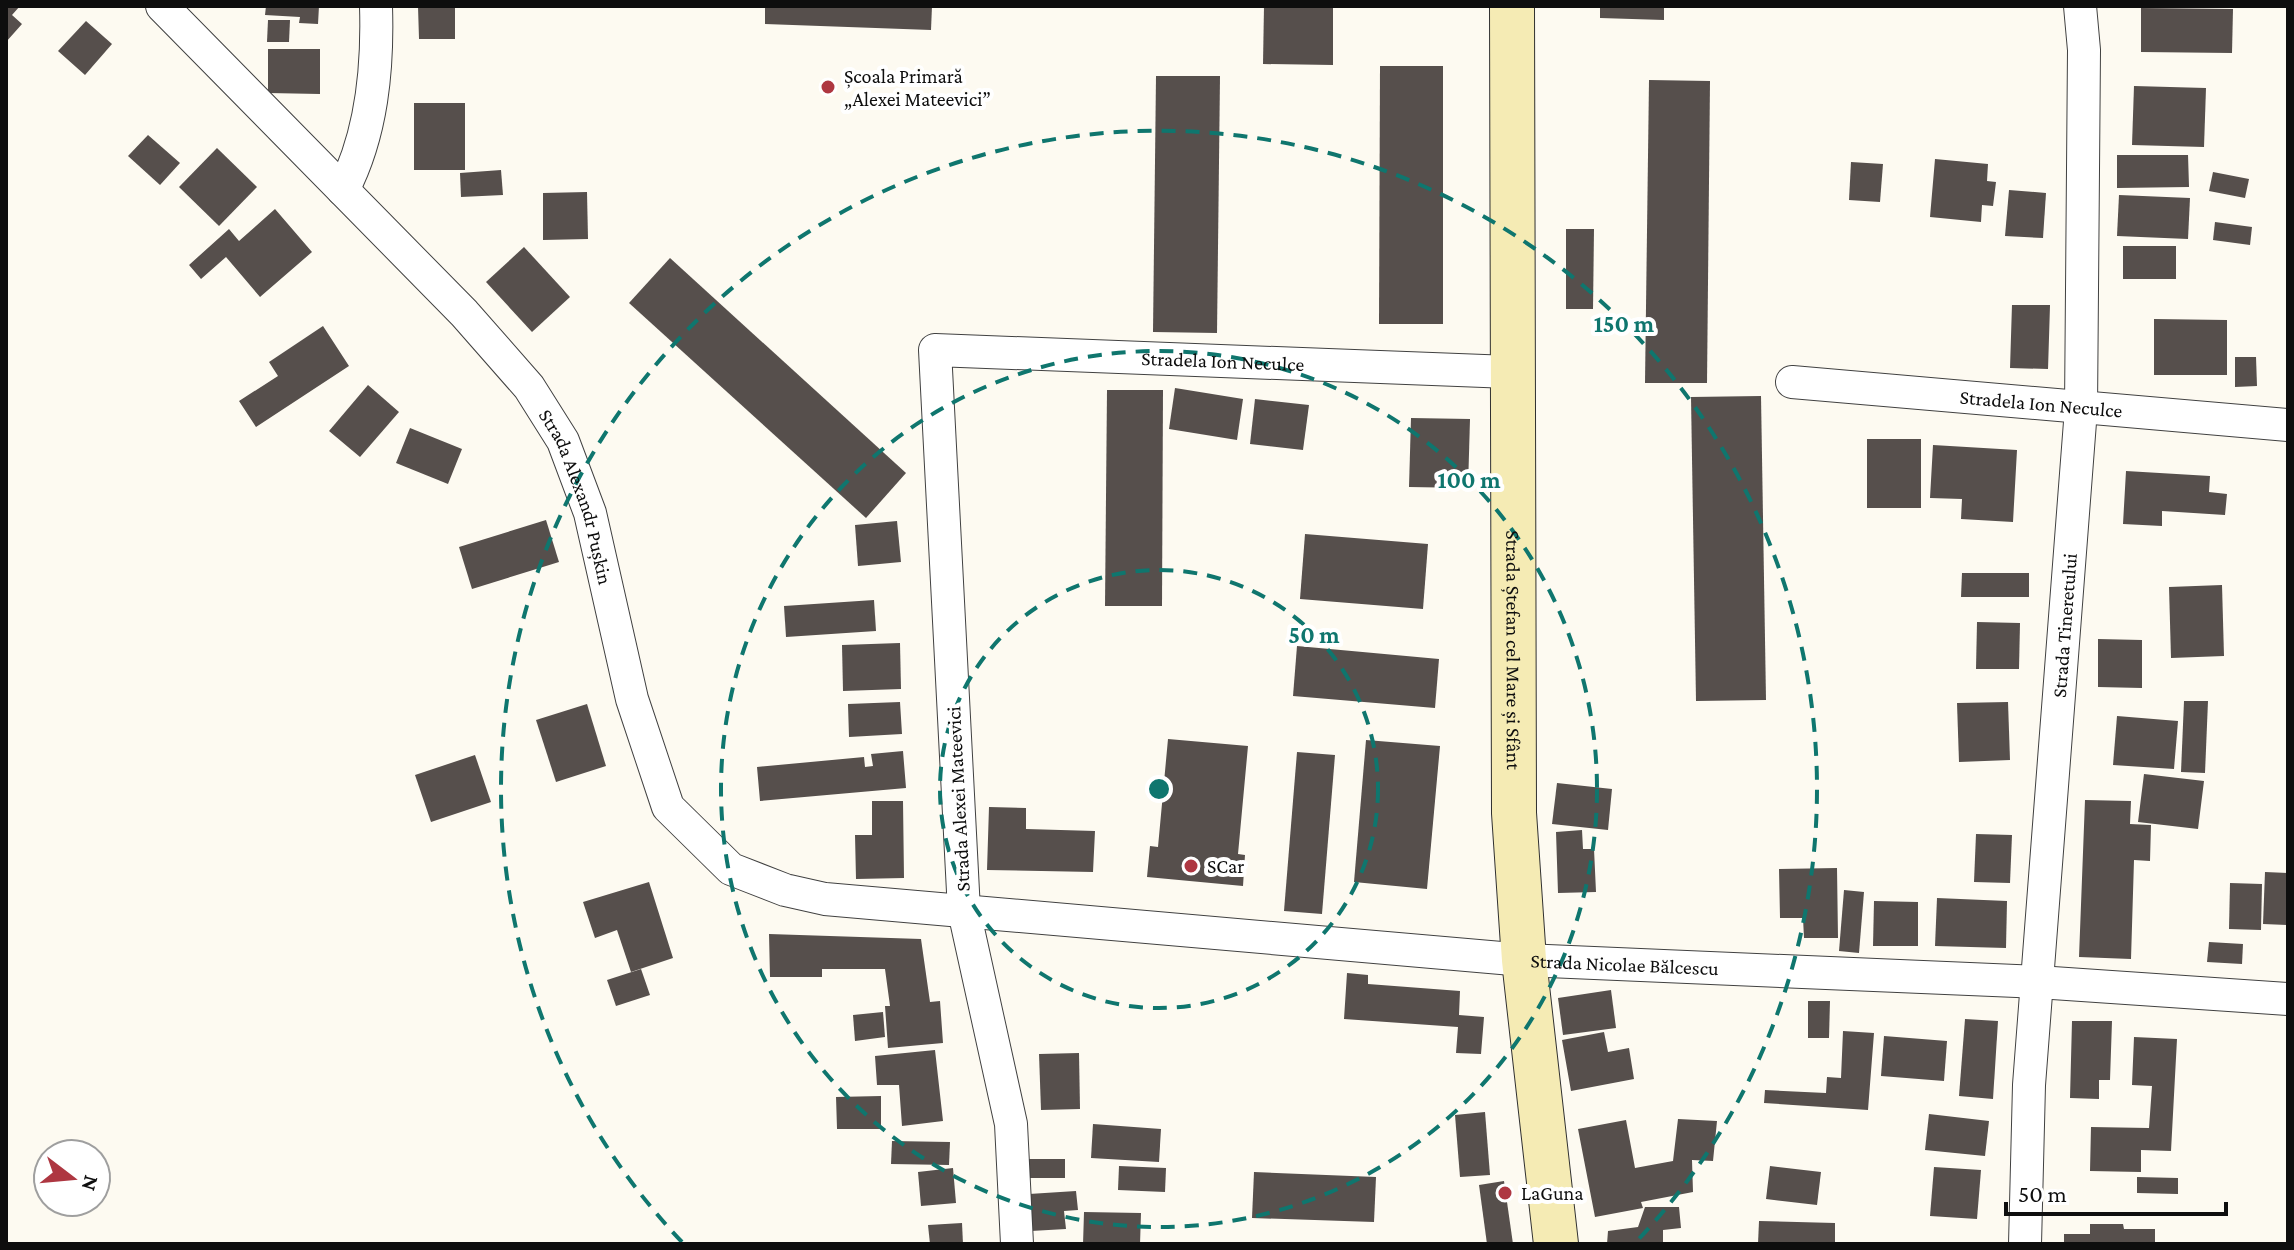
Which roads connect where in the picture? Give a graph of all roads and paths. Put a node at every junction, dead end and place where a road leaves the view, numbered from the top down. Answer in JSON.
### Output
{"nodes":[{"id":1,"x":162,"y":6,"type":"edge"},
{"id":2,"x":376,"y":6,"type":"edge"},
{"id":3,"x":1512,"y":6,"type":"edge"},
{"id":4,"x":2080,"y":6,"type":"edge"},
{"id":5,"x":343,"y":190,"type":"junction"},
{"id":6,"x":935,"y":350,"type":"joint"},
{"id":7,"x":1510,"y":372,"type":"junction"},
{"id":8,"x":1792,"y":382,"type":"dead end"},
{"id":9,"x":2081,"y":409,"type":"junction"},
{"id":10,"x":2288,"y":425,"type":"edge"},
{"id":11,"x":964,"y":911,"type":"junction"},
{"id":12,"x":1524,"y":960,"type":"junction"},
{"id":13,"x":2038,"y":982,"type":"junction"},
{"id":14,"x":2288,"y":999,"type":"edge"},
{"id":15,"x":1017,"y":1244,"type":"edge"},
{"id":16,"x":1556,"y":1244,"type":"edge"},
{"id":17,"x":2025,"y":1244,"type":"edge"}],
"edges":[{"from":1,"to":5,"type":"street","name":"Strada Alexandr Pușkin"},
{"from":2,"to":5,"type":"street"},
{"from":3,"to":7,"type":"main road","name":"Strada Ștefan cel Mare și Sfânt"},
{"from":4,"to":9,"type":"street","name":"Strada Tineretului"},
{"from":5,"to":11,"type":"street","name":"Strada Alexandr Pușkin"},
{"from":6,"to":7,"type":"street","name":"Stradela Ion Neculce"},
{"from":6,"to":11,"type":"street","name":"Strada Alexei Mateevici"},
{"from":7,"to":12,"type":"main road","name":"Strada Ștefan cel Mare și Sfânt"},
{"from":8,"to":9,"type":"street","name":"Stradela Ion Neculce"},
{"from":9,"to":10,"type":"street","name":"Stradela Ion Neculce"},
{"from":9,"to":13,"type":"street","name":"Strada Tineretului"},
{"from":11,"to":12,"type":"street","name":"Strada Nicolae Bălcescu"},
{"from":11,"to":15,"type":"street","name":"Strada Alexei Mateevici"},
{"from":12,"to":13,"type":"street","name":"Strada Nicolae Bălcescu"},
{"from":12,"to":16,"type":"main road","name":"Strada Ștefan cel Mare și Sfânt"},
{"from":13,"to":14,"type":"street","name":"Strada Nicolae Bălcescu"},
{"from":13,"to":17,"type":"street","name":"Strada Tineretului"}]}
